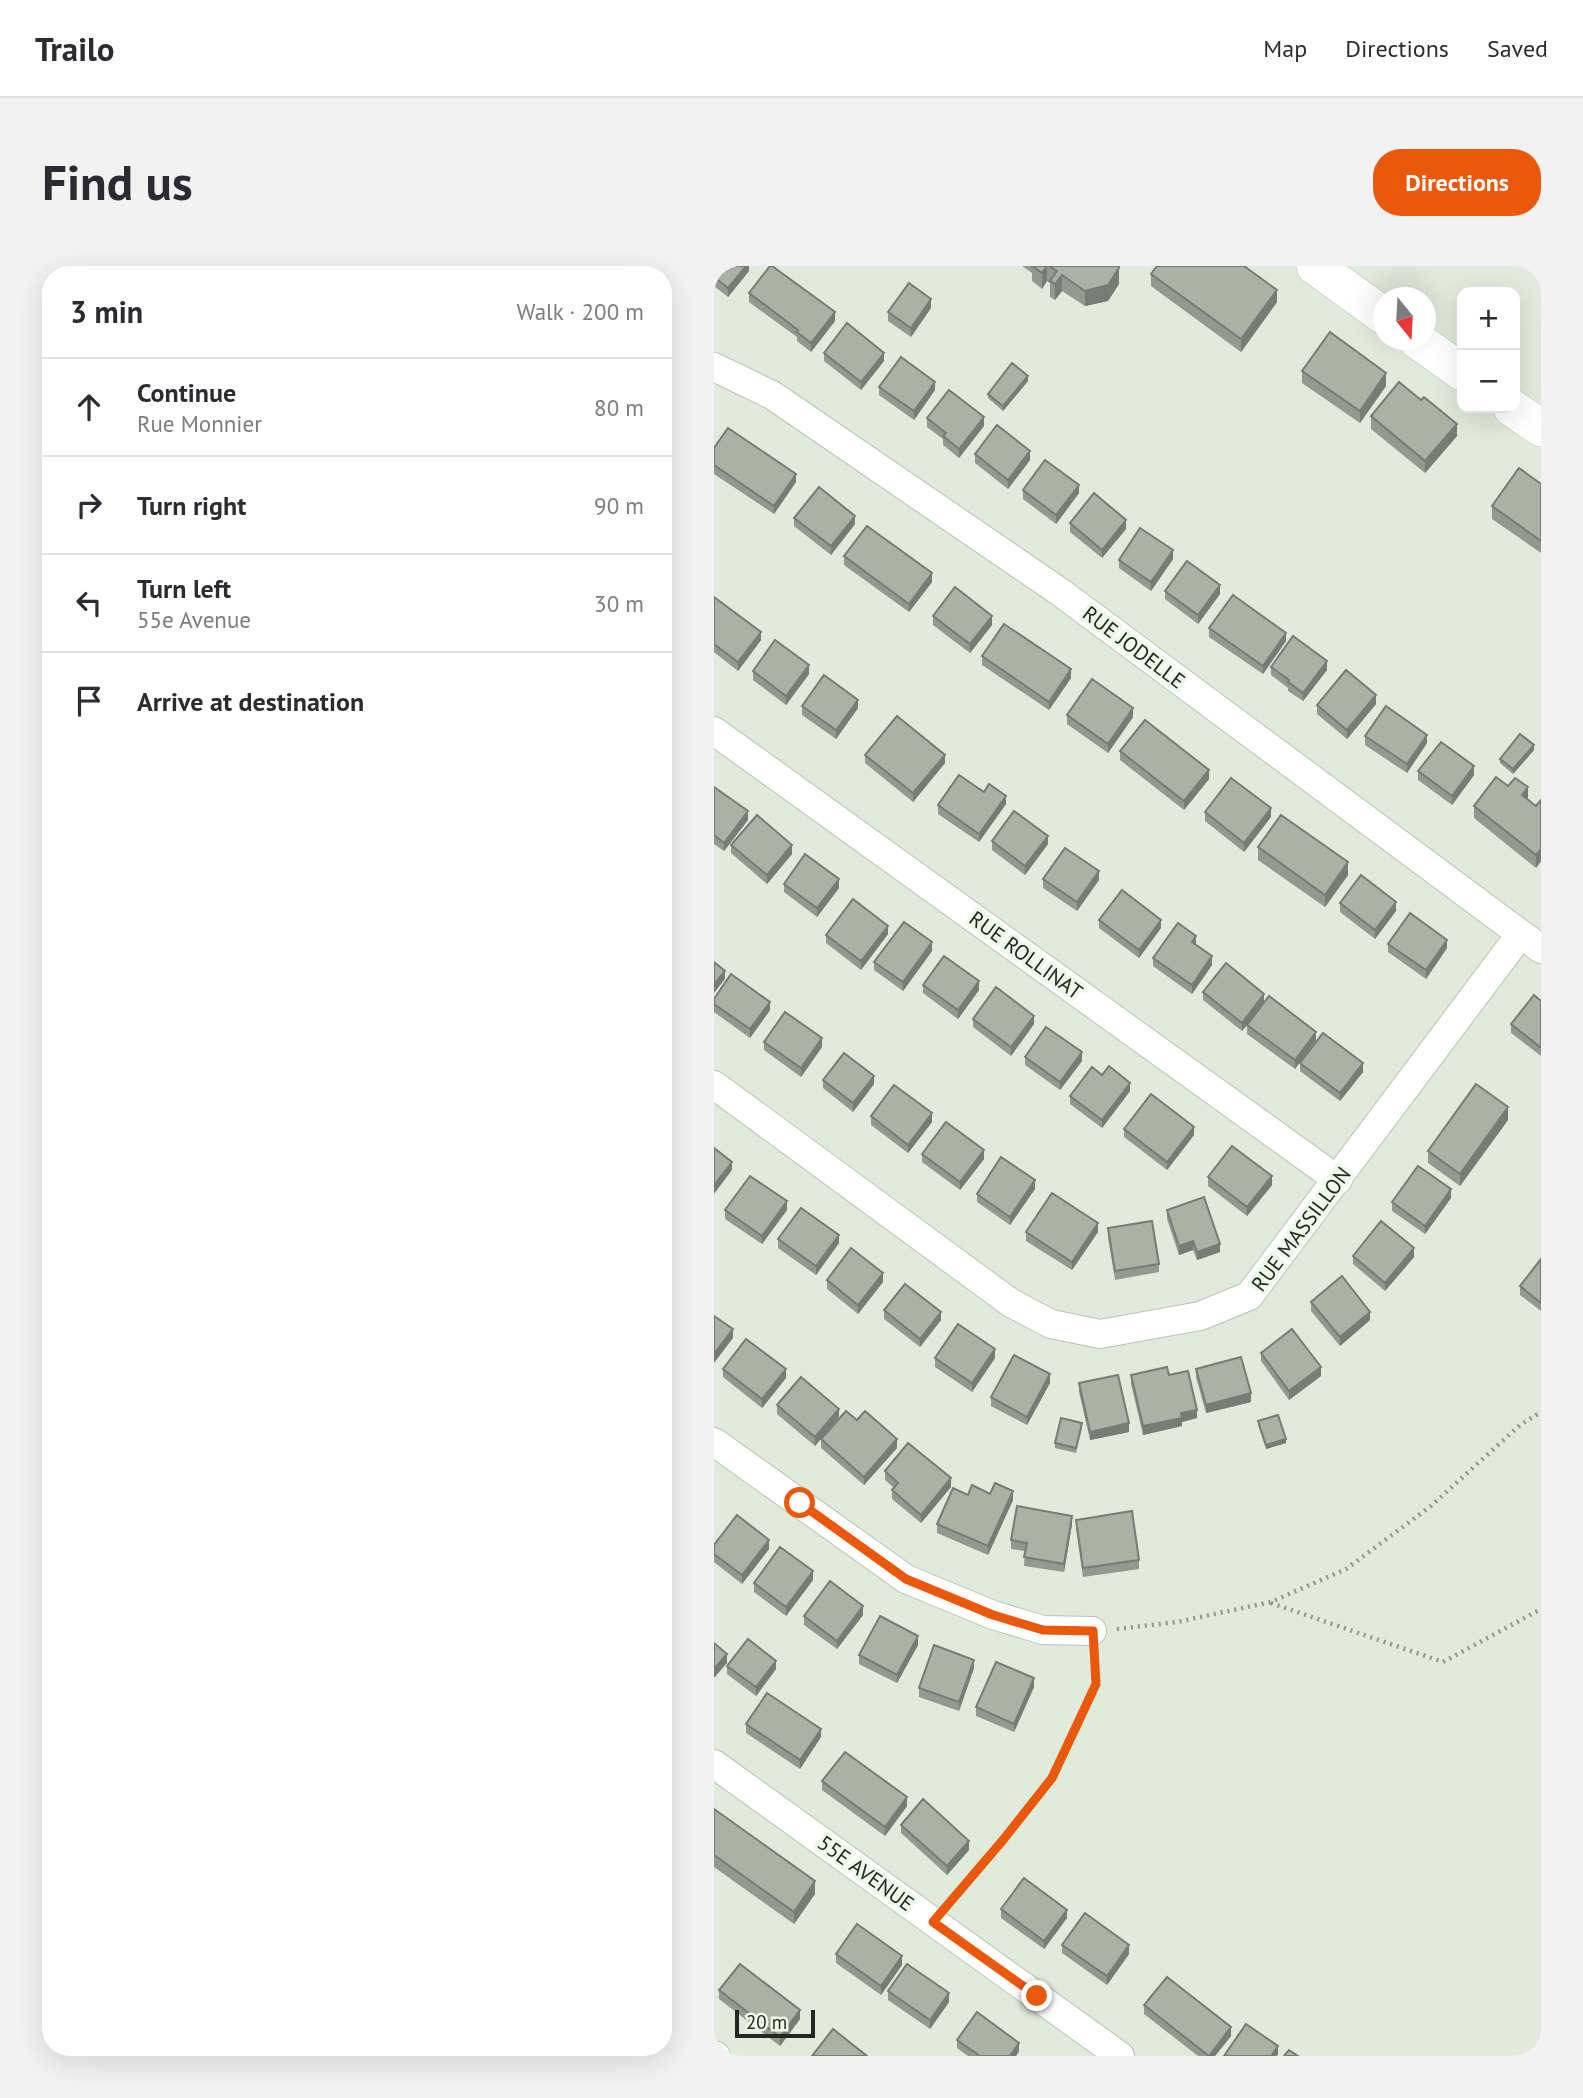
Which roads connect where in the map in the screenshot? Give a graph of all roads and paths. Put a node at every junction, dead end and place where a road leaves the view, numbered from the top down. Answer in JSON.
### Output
{"nodes":[{"id":1,"x":1315,"y":266,"type":"edge"},
{"id":2,"x":1373,"y":308,"type":"edge"},
{"id":3,"x":1431,"y":350,"type":"edge"},
{"id":4,"x":714,"y":367,"type":"edge"},
{"id":5,"x":1457,"y":368,"type":"edge"},
{"id":6,"x":1519,"y":413,"type":"edge"},
{"id":7,"x":1541,"y":428,"type":"edge"},
{"id":8,"x":714,"y":731,"type":"edge"},
{"id":9,"x":1531,"y":942,"type":"edge"},
{"id":10,"x":714,"y":1085,"type":"edge"},
{"id":11,"x":1338,"y":1180,"type":"junction"},
{"id":12,"x":1541,"y":1412,"type":"edge"},
{"id":13,"x":714,"y":1442,"type":"edge"},
{"id":14,"x":1271,"y":1602,"type":"junction"},
{"id":15,"x":1541,"y":1609,"type":"edge"},
{"id":16,"x":1093,"y":1631,"type":"junction"},
{"id":17,"x":714,"y":1764,"type":"edge"},
{"id":18,"x":933,"y":1922,"type":"junction"},
{"id":19,"x":1121,"y":2056,"type":"edge"}],
"edges":[{"from":1,"to":2,"type":"main road"},
{"from":3,"to":5,"type":"main road"},
{"from":4,"to":9,"type":"street","name":"RUE JODELLE"},
{"from":6,"to":7,"type":"main road"},
{"from":8,"to":11,"type":"street","name":"RUE ROLLINAT"},
{"from":9,"to":11,"type":"street","name":"RUE MASSILLON"},
{"from":10,"to":11,"type":"street","name":"RUE MASSILLON"},
{"from":12,"to":14,"type":"path"},
{"from":13,"to":16,"type":"street"},
{"from":14,"to":15,"type":"path"},
{"from":14,"to":16,"type":"path"},
{"from":16,"to":18,"type":"path"},
{"from":17,"to":18,"type":"street","name":"55E AVENUE"},
{"from":18,"to":19,"type":"street","name":"55E AVENUE"}]}
